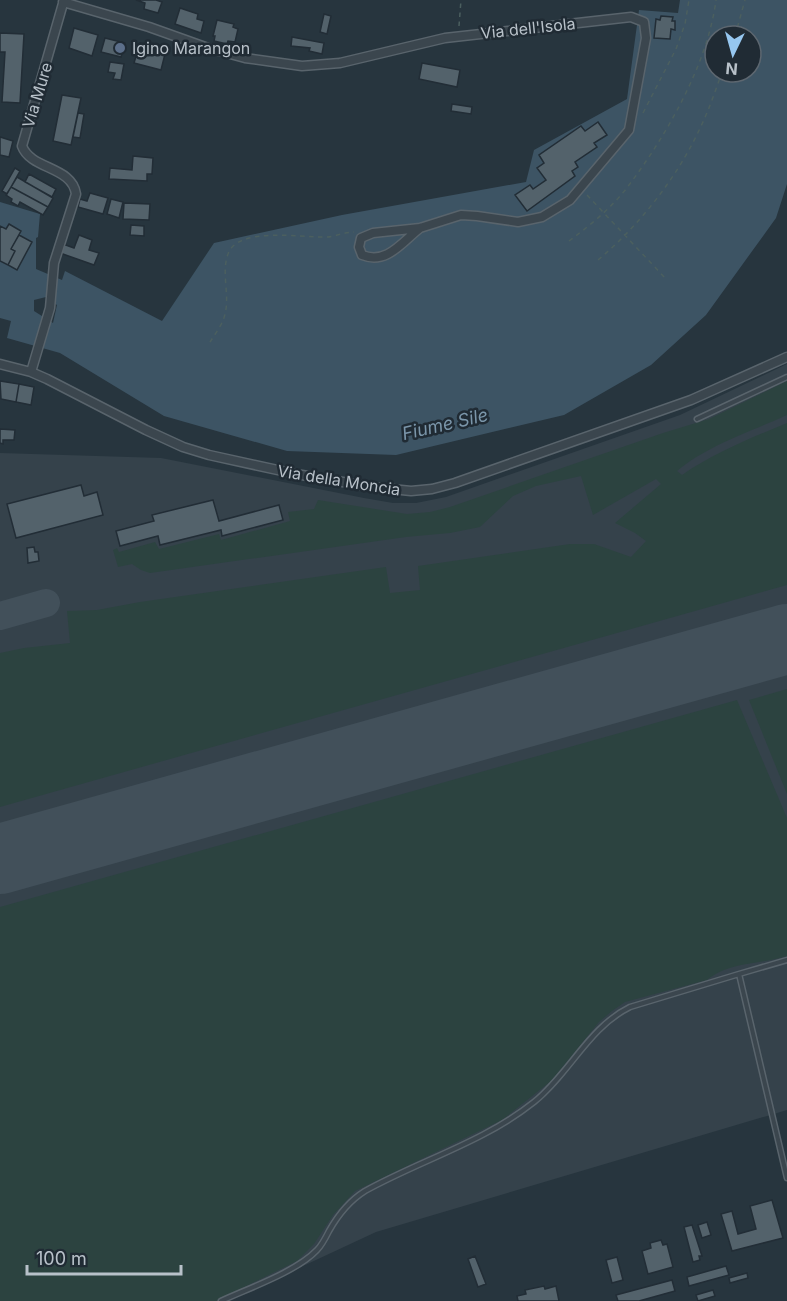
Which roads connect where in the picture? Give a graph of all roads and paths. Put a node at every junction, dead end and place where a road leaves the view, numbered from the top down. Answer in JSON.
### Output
{"nodes":[{"id":1,"x":461,"y":0,"type":"edge"},
{"id":2,"x":689,"y":0,"type":"edge"},
{"id":3,"x":716,"y":0,"type":"edge"},
{"id":4,"x":745,"y":0,"type":"edge"},
{"id":5,"x":64,"y":1,"type":"edge"},
{"id":6,"x":738,"y":24,"type":"edge"},
{"id":7,"x":458,"y":36,"type":"junction"},
{"id":8,"x":717,"y":84,"type":"edge"},
{"id":9,"x":641,"y":115,"type":"dead end"},
{"id":10,"x":588,"y":196,"type":"dead end"},
{"id":11,"x":603,"y":213,"type":"junction"},
{"id":12,"x":420,"y":228,"type":"junction"},
{"id":13,"x":355,"y":232,"type":"dead end"},
{"id":14,"x":624,"y":235,"type":"junction"},
{"id":15,"x":569,"y":241,"type":"dead end"},
{"id":16,"x":598,"y":260,"type":"dead end"},
{"id":17,"x":667,"y":280,"type":"dead end"},
{"id":18,"x":210,"y":342,"type":"dead end"},
{"id":19,"x":787,"y":357,"type":"edge"},
{"id":20,"x":0,"y":364,"type":"edge"},
{"id":21,"x":31,"y":372,"type":"junction"},
{"id":22,"x":787,"y":377,"type":"edge"},
{"id":23,"x":697,"y":419,"type":"dead end"},
{"id":24,"x":787,"y":960,"type":"edge"},
{"id":25,"x":739,"y":974,"type":"junction"},
{"id":26,"x":787,"y":1178,"type":"edge"},
{"id":27,"x":221,"y":1301,"type":"edge"}],
"edges":[{"from":1,"to":7,"type":"path"},
{"from":2,"to":9,"type":"path"},
{"from":3,"to":11,"type":"path"},
{"from":4,"to":6,"type":"path"},
{"from":5,"to":7,"type":"street","name":"Via dell'Isola"},
{"from":5,"to":21,"type":"street","name":"Via Mure"},
{"from":7,"to":12,"type":"street","name":"Via dell'Isola"},
{"from":8,"to":14,"type":"path"},
{"from":10,"to":11,"type":"path"},
{"from":11,"to":14,"type":"path"},
{"from":11,"to":15,"type":"path"},
{"from":12,"to":12,"type":"street","name":"Via dell'Isola"},
{"from":13,"to":18,"type":"path"},
{"from":14,"to":16,"type":"path"},
{"from":14,"to":17,"type":"path"},
{"from":19,"to":21,"type":"street","name":"Via della Moncia"},
{"from":20,"to":21,"type":"street","name":"Via della Moncia"},
{"from":22,"to":23,"type":"lane"},
{"from":24,"to":25,"type":"lane"},
{"from":25,"to":26,"type":"lane"},
{"from":25,"to":27,"type":"lane"}]}
